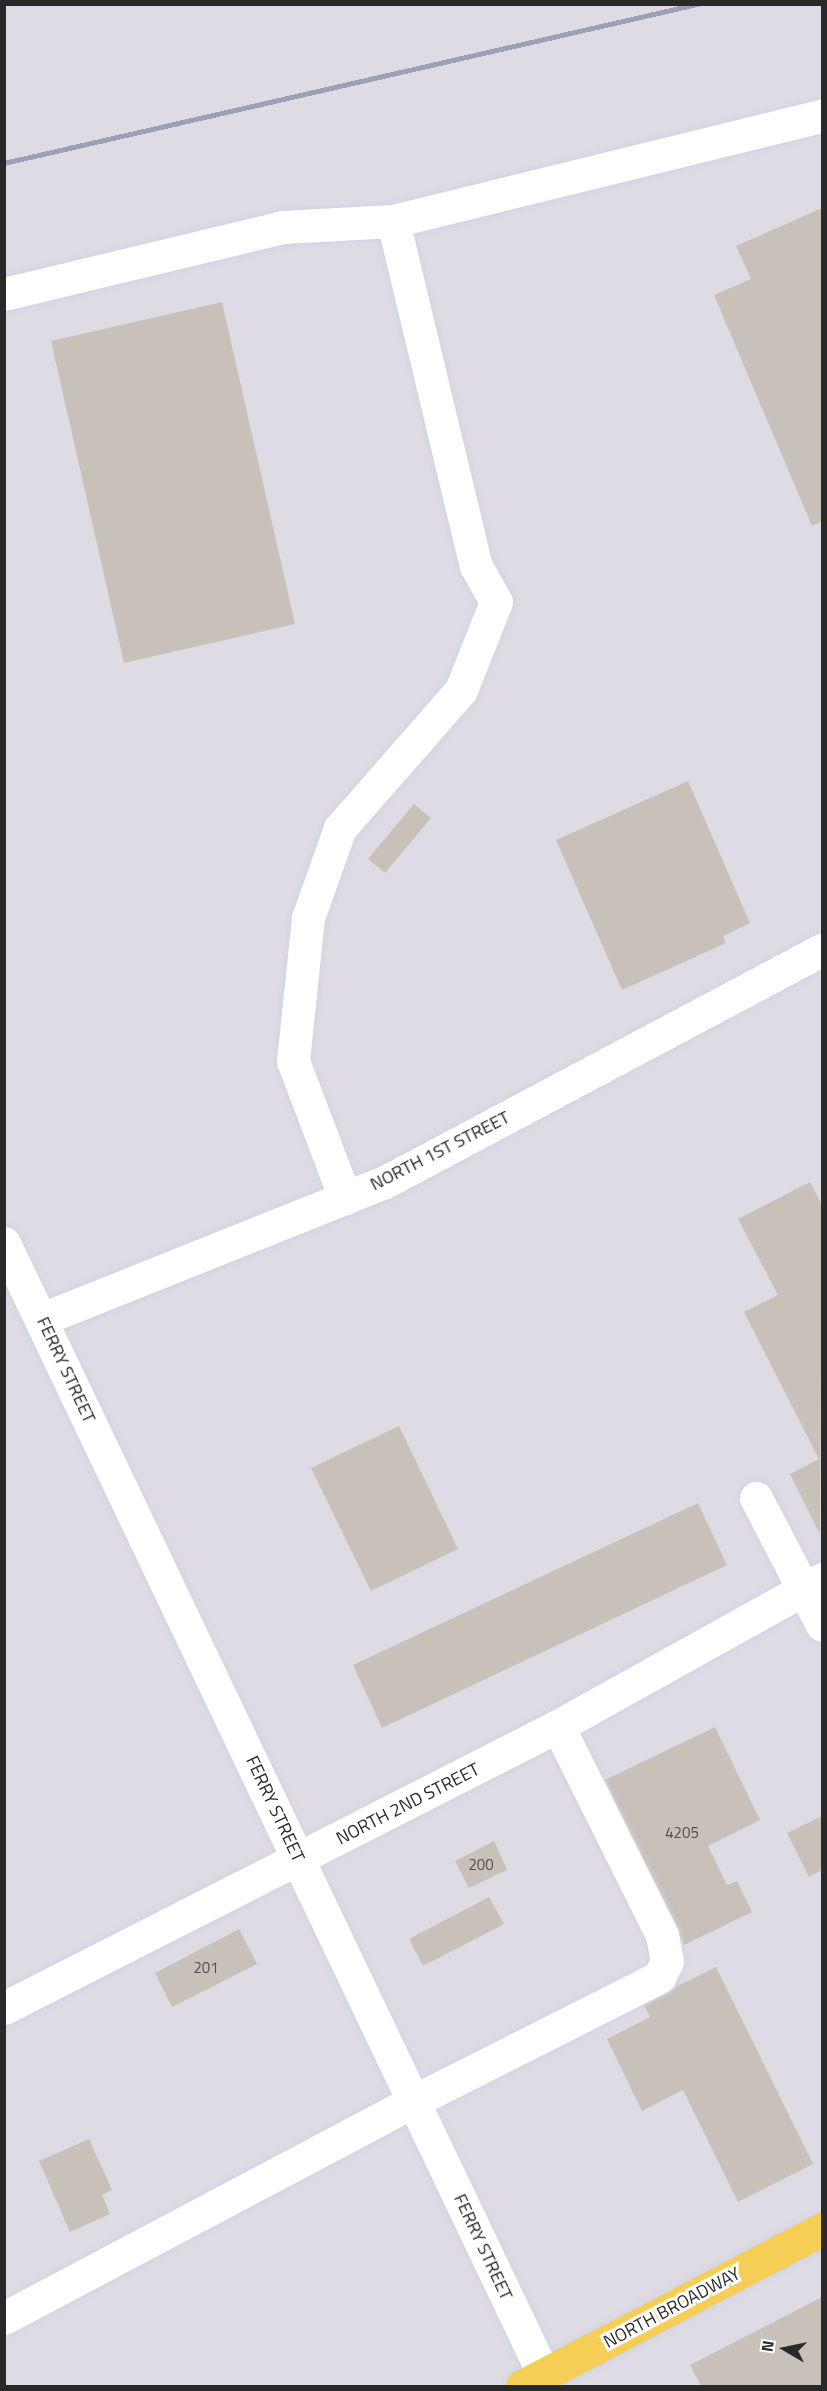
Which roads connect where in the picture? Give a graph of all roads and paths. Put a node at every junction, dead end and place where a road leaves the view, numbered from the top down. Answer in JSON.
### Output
{"nodes":[{"id":1,"x":822,"y":116,"type":"edge"},
{"id":2,"x":393,"y":221,"type":"junction"},
{"id":3,"x":4,"y":294,"type":"edge"},
{"id":4,"x":822,"y":950,"type":"edge"},
{"id":5,"x":345,"y":1198,"type":"junction"},
{"id":6,"x":4,"y":1243,"type":"edge"},
{"id":7,"x":42,"y":1320,"type":"junction"},
{"id":8,"x":756,"y":1498,"type":"dead end"},
{"id":9,"x":813,"y":1583,"type":"edge"},
{"id":10,"x":822,"y":1625,"type":"edge"},
{"id":11,"x":558,"y":1726,"type":"junction"},
{"id":12,"x":299,"y":1860,"type":"junction"},
{"id":13,"x":4,"y":2008,"type":"edge"},
{"id":14,"x":414,"y":2101,"type":"junction"},
{"id":15,"x":822,"y":2229,"type":"edge"},
{"id":16,"x":4,"y":2318,"type":"edge"},
{"id":17,"x":533,"y":2381,"type":"edge"}],
"edges":[{"from":1,"to":2,"type":"street"},
{"from":2,"to":3,"type":"street"},
{"from":2,"to":5,"type":"street"},
{"from":4,"to":5,"type":"street","name":"NORTH 1ST STREET"},
{"from":5,"to":7,"type":"street","name":"NORTH 1ST STREET"},
{"from":6,"to":7,"type":"street","name":"FERRY STREET"},
{"from":7,"to":12,"type":"street","name":"FERRY STREET"},
{"from":8,"to":9,"type":"street"},
{"from":9,"to":10,"type":"street"},
{"from":9,"to":11,"type":"street","name":"NORTH 2ND STREET"},
{"from":11,"to":12,"type":"street","name":"NORTH 2ND STREET"},
{"from":11,"to":14,"type":"street"},
{"from":12,"to":13,"type":"street","name":"NORTH 2ND STREET"},
{"from":12,"to":14,"type":"street","name":"FERRY STREET"},
{"from":14,"to":16,"type":"street"},
{"from":14,"to":17,"type":"street","name":"FERRY STREET"},
{"from":15,"to":17,"type":"main road","name":"NORTH BROADWAY"}]}
